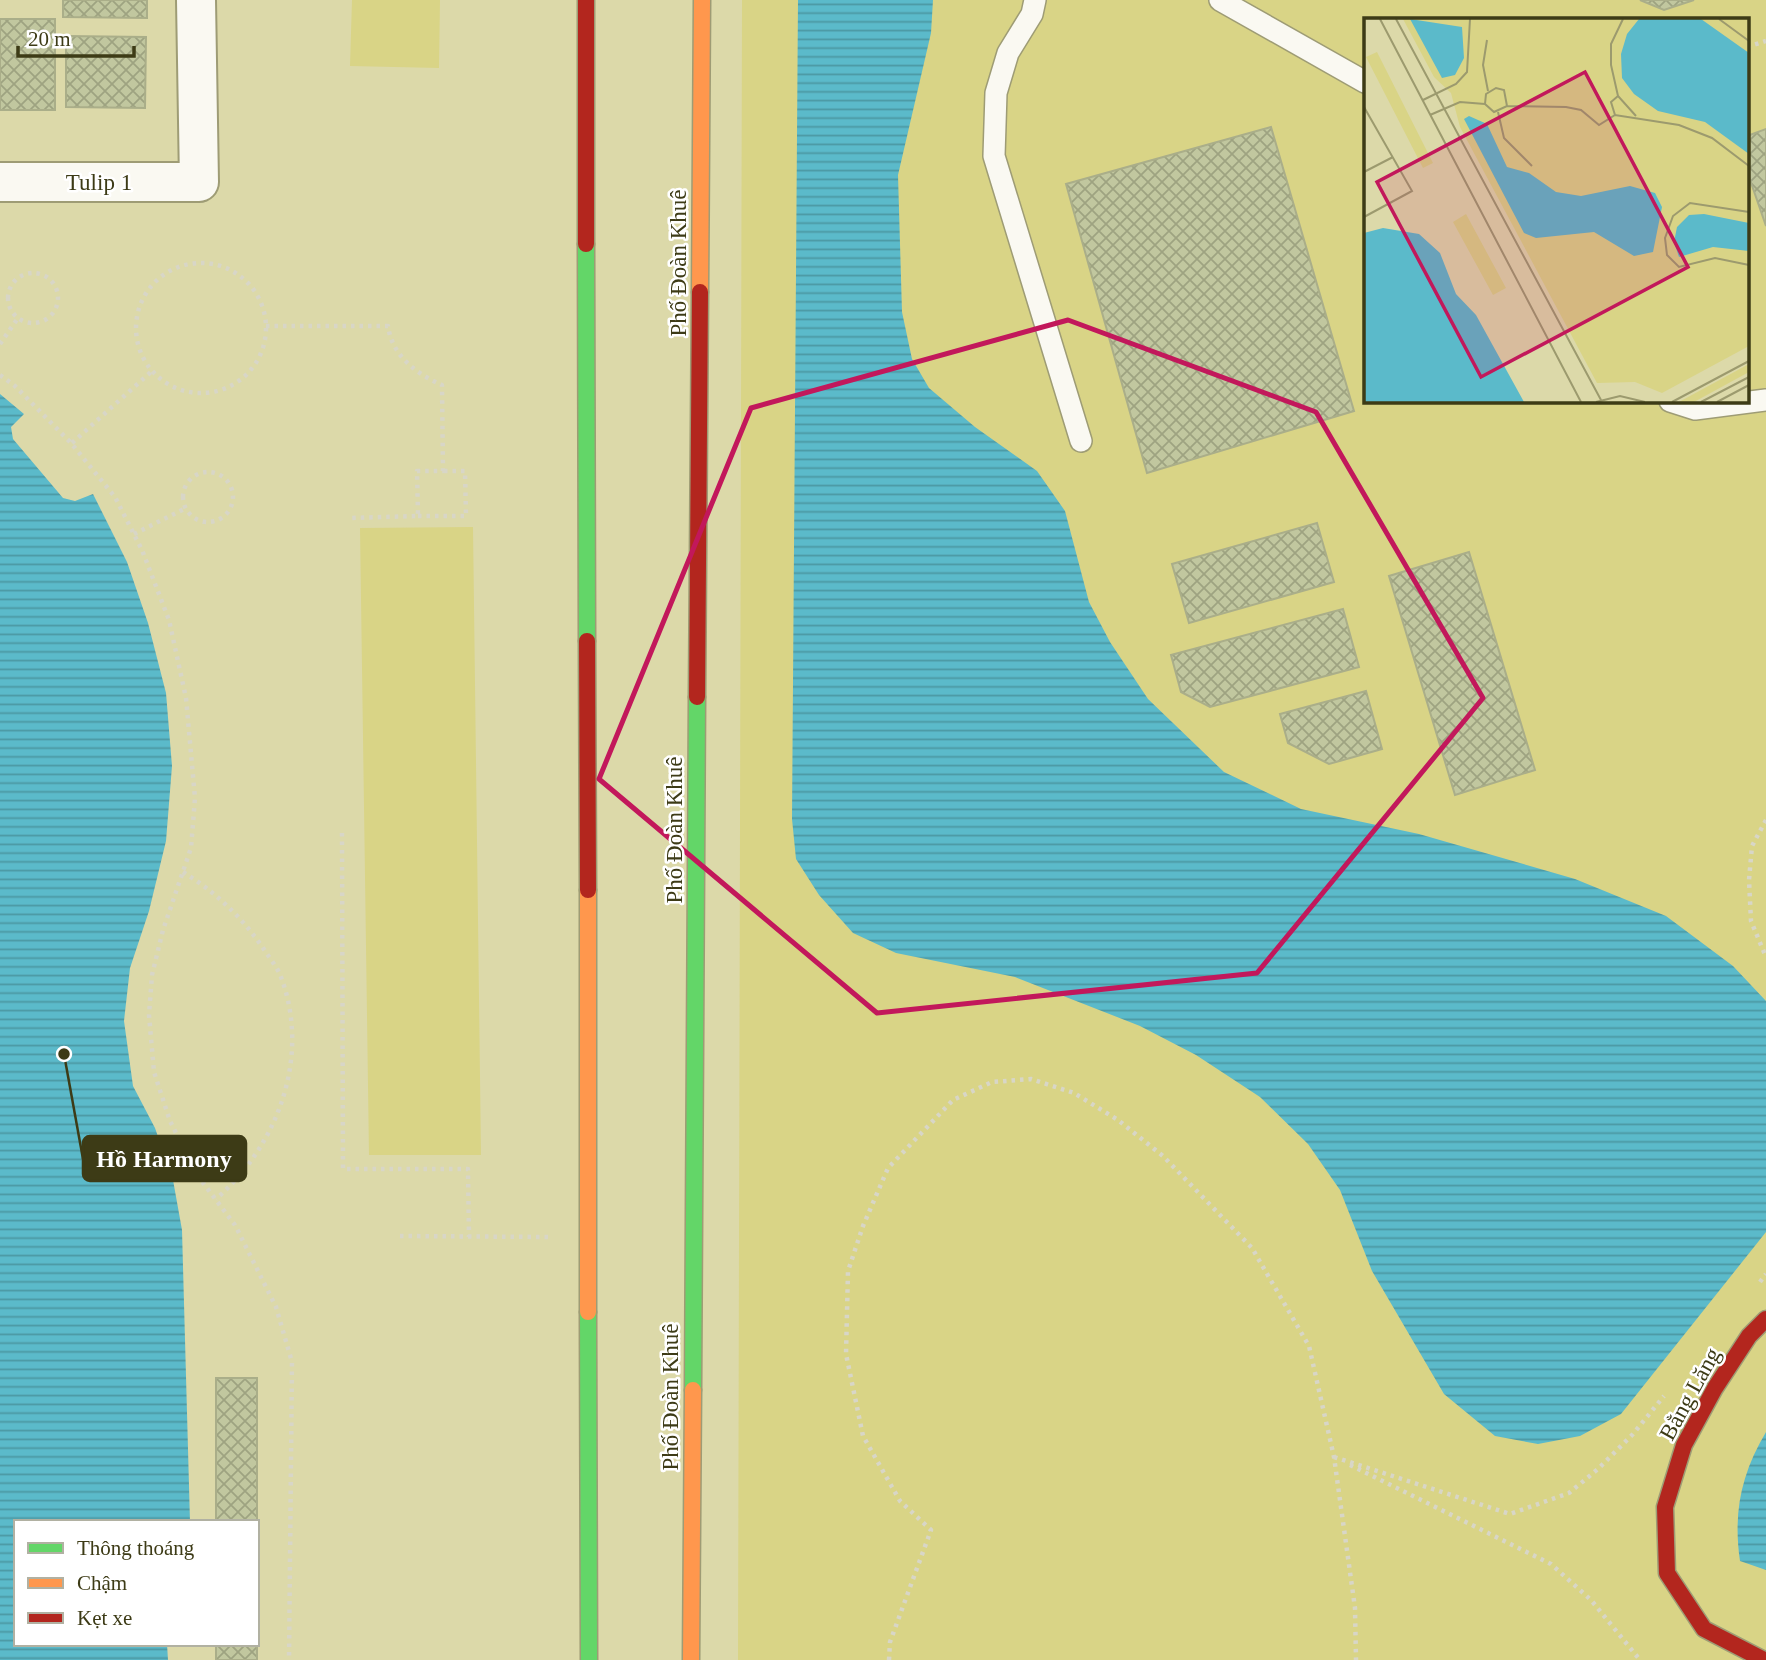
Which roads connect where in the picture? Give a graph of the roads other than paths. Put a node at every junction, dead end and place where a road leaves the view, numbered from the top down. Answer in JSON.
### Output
{"nodes":[{"id":1,"x":196,"y":0,"type":"edge"},
{"id":2,"x":586,"y":0,"type":"edge"},
{"id":3,"x":702,"y":0,"type":"edge"},
{"id":4,"x":1035,"y":0,"type":"edge"},
{"id":5,"x":1220,"y":0,"type":"edge"},
{"id":6,"x":1364,"y":81,"type":"edge"},
{"id":7,"x":0,"y":182,"type":"edge"},
{"id":8,"x":1766,"y":400,"type":"edge"},
{"id":9,"x":1673,"y":402,"type":"edge"},
{"id":10,"x":1082,"y":441,"type":"dead end"},
{"id":11,"x":1766,"y":1319,"type":"edge"},
{"id":12,"x":589,"y":1660,"type":"edge"},
{"id":13,"x":691,"y":1660,"type":"edge"},
{"id":14,"x":1764,"y":1660,"type":"edge"}],
"edges":[{"from":1,"to":7,"type":"street","name":"Tulip 1"},
{"from":2,"to":12,"type":"main road"},
{"from":3,"to":13,"type":"main road","name":"Phố Đoàn Khuê"},
{"from":4,"to":10,"type":"lane"},
{"from":5,"to":6,"type":"lane"},
{"from":8,"to":9,"type":"lane"},
{"from":11,"to":14,"type":"main road","name":"Bằng Lăng"}]}
